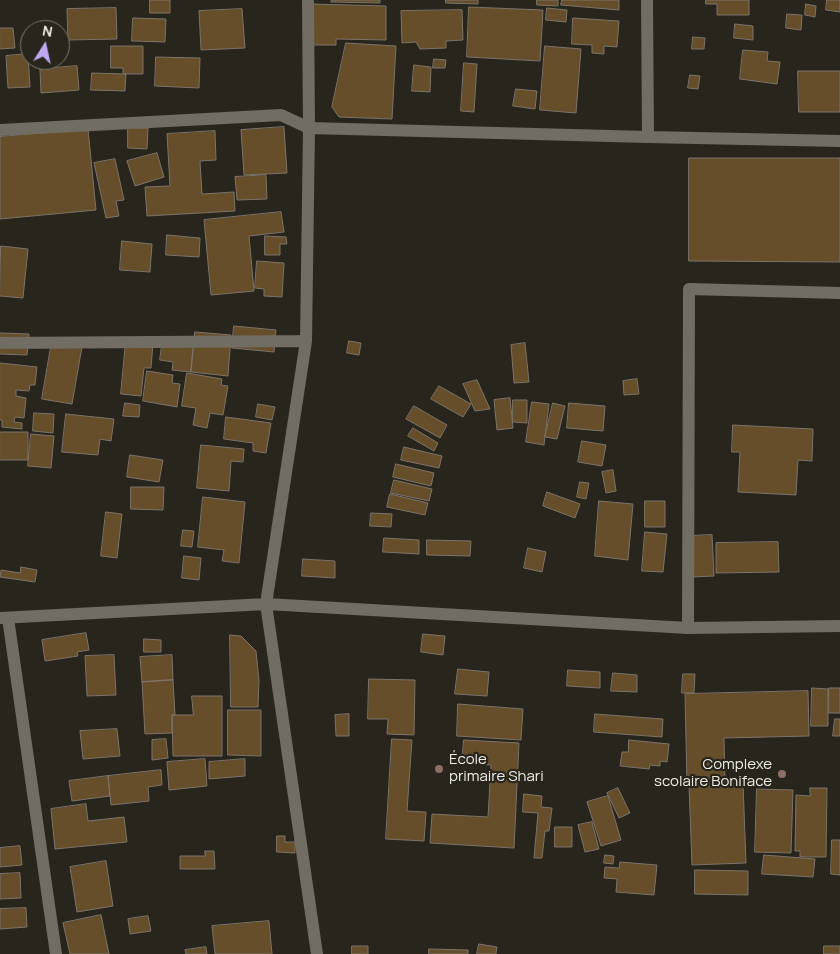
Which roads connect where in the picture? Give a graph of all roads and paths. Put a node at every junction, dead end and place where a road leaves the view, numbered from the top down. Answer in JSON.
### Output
{"nodes":[{"id":1,"x":308,"y":0,"type":"edge"},
{"id":2,"x":647,"y":0,"type":"edge"},
{"id":3,"x":309,"y":128,"type":"junction"},
{"id":4,"x":0,"y":130,"type":"edge"},
{"id":5,"x":648,"y":137,"type":"junction"},
{"id":6,"x":840,"y":141,"type":"edge"},
{"id":7,"x":840,"y":293,"type":"edge"},
{"id":8,"x":306,"y":342,"type":"junction"},
{"id":9,"x":0,"y":343,"type":"edge"},
{"id":10,"x":266,"y":604,"type":"junction"},
{"id":11,"x":4,"y":618,"type":"edge"},
{"id":12,"x":840,"y":626,"type":"edge"},
{"id":13,"x":688,"y":628,"type":"junction"},
{"id":14,"x":56,"y":954,"type":"edge"},
{"id":15,"x":317,"y":954,"type":"edge"}],
"edges":[{"from":1,"to":3,"type":"street"},
{"from":2,"to":5,"type":"street"},
{"from":3,"to":4,"type":"street"},
{"from":3,"to":5,"type":"street"},
{"from":3,"to":8,"type":"street"},
{"from":5,"to":6,"type":"street"},
{"from":7,"to":13,"type":"street"},
{"from":8,"to":9,"type":"street"},
{"from":8,"to":10,"type":"street"},
{"from":10,"to":11,"type":"street"},
{"from":10,"to":13,"type":"street"},
{"from":10,"to":15,"type":"street"},
{"from":11,"to":14,"type":"street"},
{"from":12,"to":13,"type":"street"}]}
